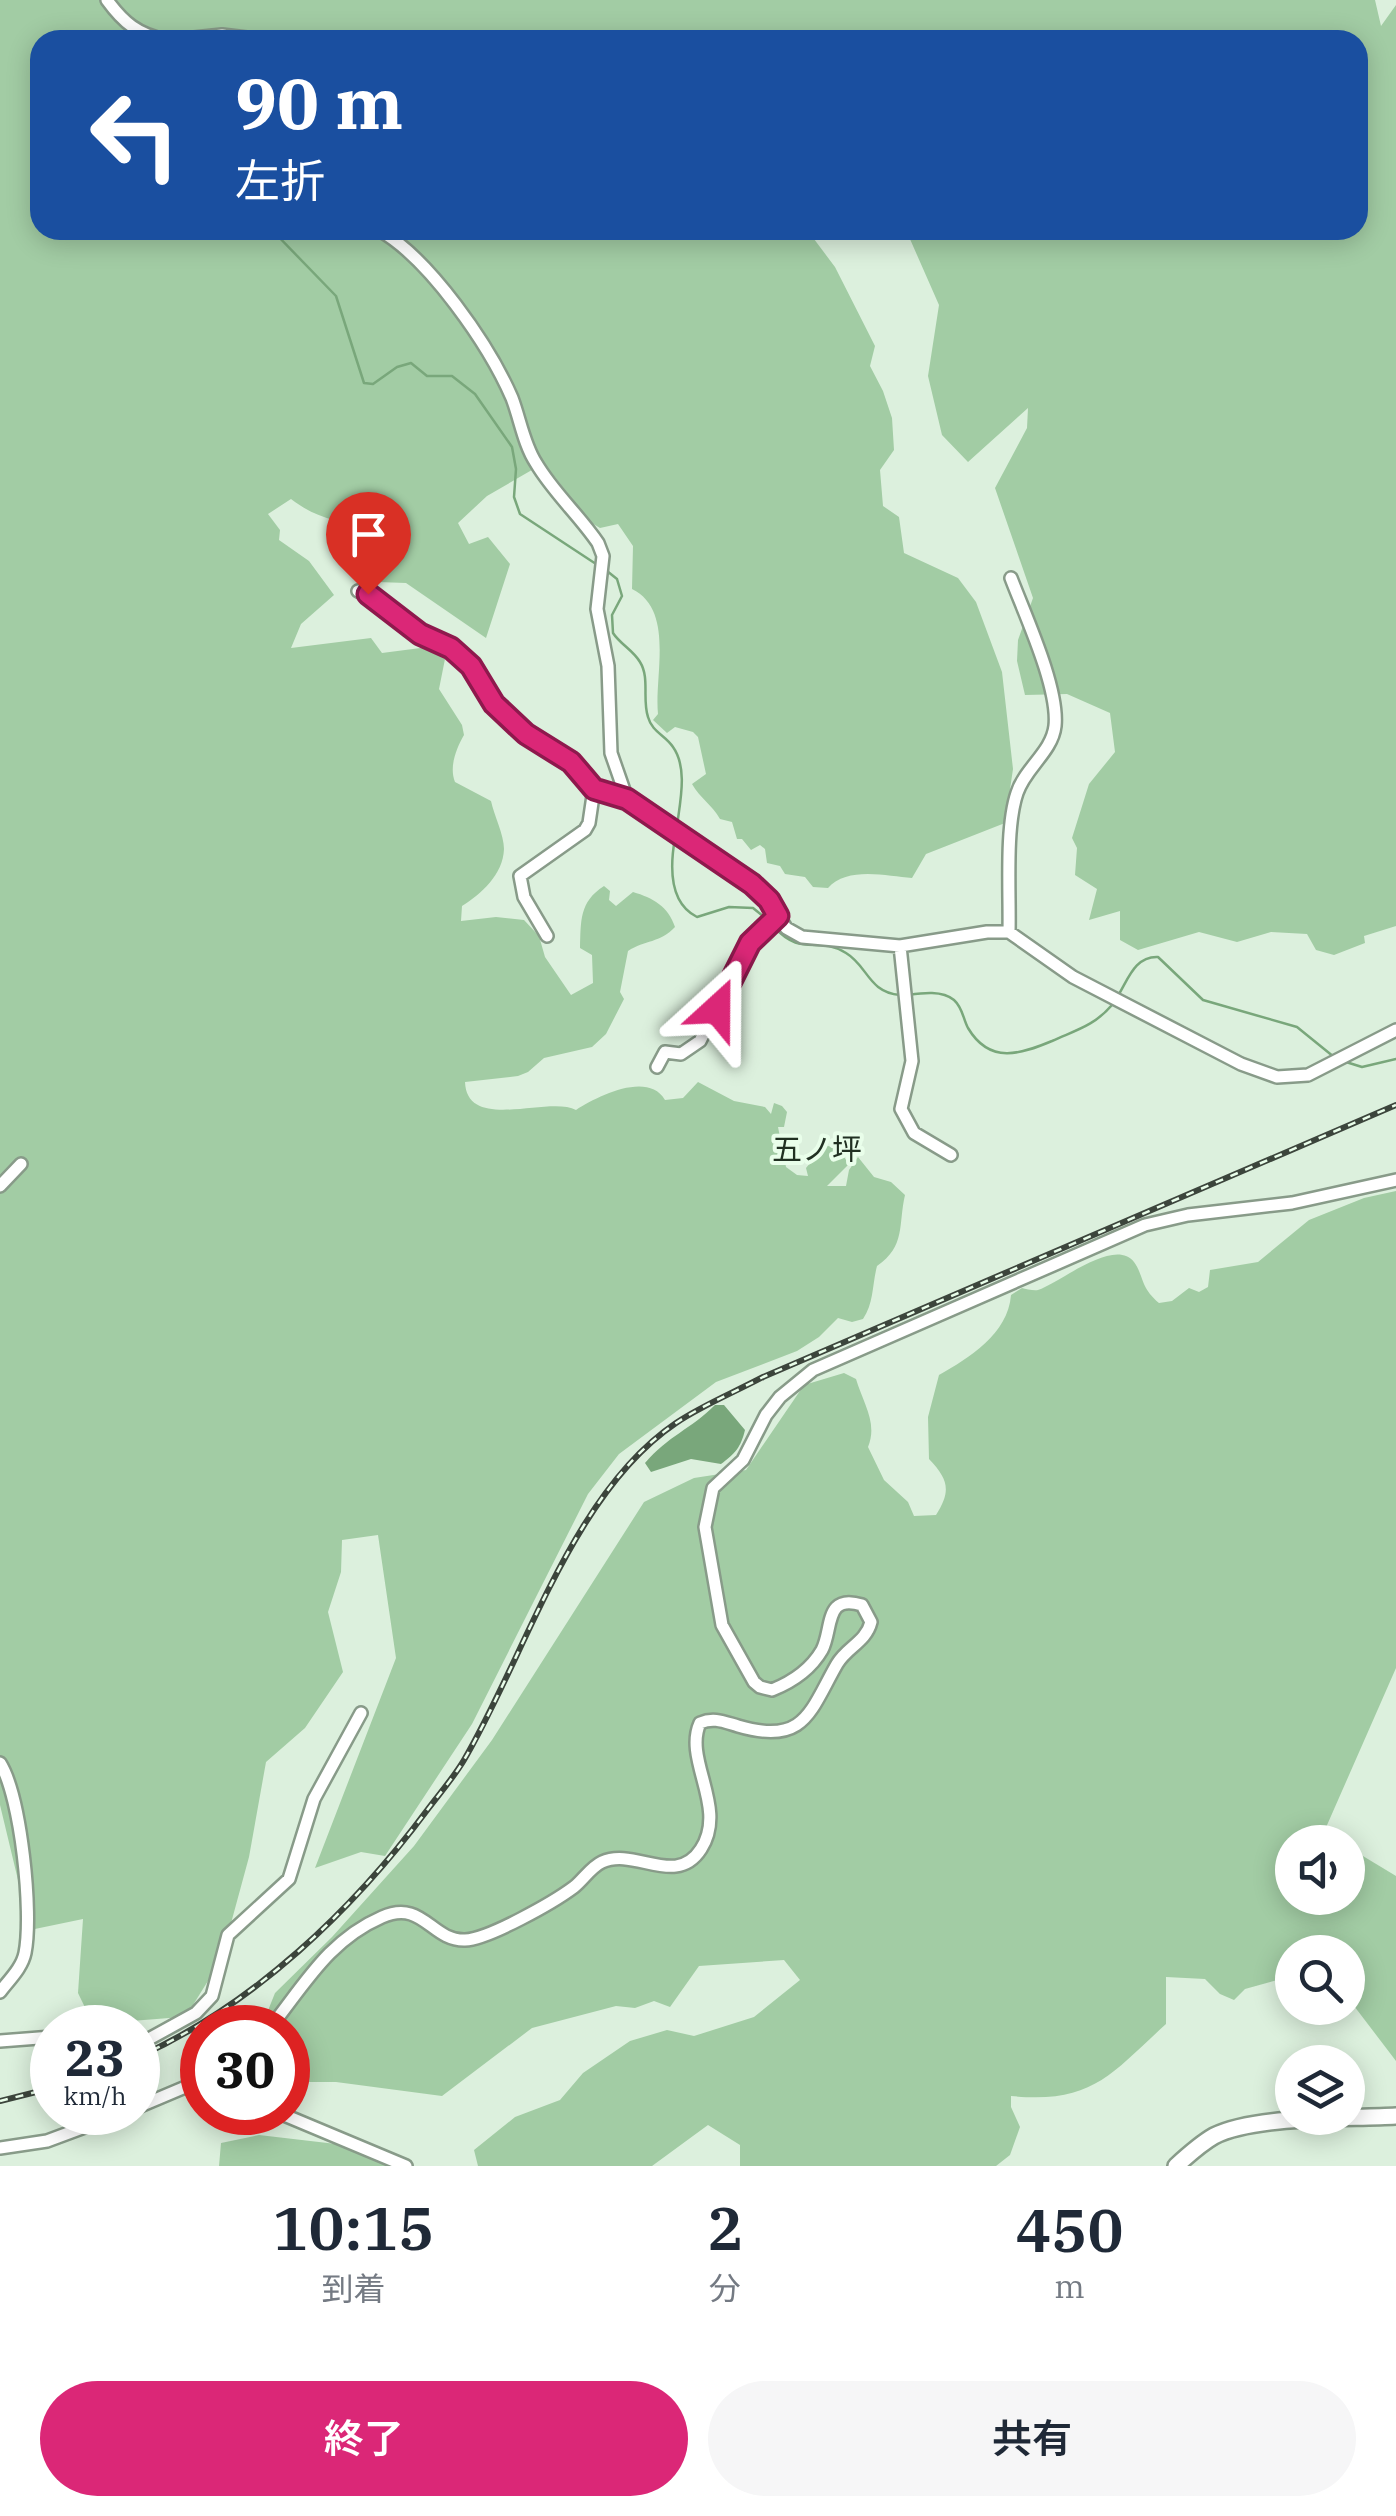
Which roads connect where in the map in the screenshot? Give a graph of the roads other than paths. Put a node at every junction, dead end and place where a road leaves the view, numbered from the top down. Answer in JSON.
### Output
{"nodes":[{"id":1,"x":107,"y":0,"type":"edge"},
{"id":2,"x":135,"y":30,"type":"edge"},
{"id":3,"x":397,"y":240,"type":"edge"},
{"id":4,"x":1011,"y":578,"type":"dead end"},
{"id":5,"x":358,"y":591,"type":"dead end"},
{"id":6,"x":594,"y":789,"type":"junction"},
{"id":7,"x":627,"y":799,"type":"junction"},
{"id":8,"x":778,"y":916,"type":"junction"},
{"id":9,"x":1009,"y":932,"type":"junction"},
{"id":10,"x":548,"y":936,"type":"dead end"},
{"id":11,"x":900,"y":946,"type":"junction"},
{"id":12,"x":1396,"y":1030,"type":"edge"},
{"id":13,"x":658,"y":1067,"type":"dead end"},
{"id":14,"x":951,"y":1156,"type":"dead end"},
{"id":15,"x":22,"y":1164,"type":"dead end"},
{"id":16,"x":1396,"y":1180,"type":"edge"},
{"id":17,"x":0,"y":1186,"type":"edge"},
{"id":18,"x":362,"y":1713,"type":"dead end"},
{"id":19,"x":0,"y":1763,"type":"edge"},
{"id":20,"x":0,"y":1992,"type":"edge"},
{"id":21,"x":287,"y":2005,"type":"edge"},
{"id":22,"x":160,"y":2033,"type":"edge"},
{"id":23,"x":30,"y":2039,"type":"edge"},
{"id":24,"x":0,"y":2041,"type":"edge"},
{"id":25,"x":1396,"y":2116,"type":"edge"},
{"id":26,"x":310,"y":2126,"type":"edge"},
{"id":27,"x":62,"y":2135,"type":"edge"},
{"id":28,"x":0,"y":2148,"type":"edge"},
{"id":29,"x":406,"y":2166,"type":"edge"},
{"id":30,"x":1176,"y":2166,"type":"edge"}],
"edges":[{"from":1,"to":2,"type":"street"},
{"from":3,"to":7,"type":"street"},
{"from":4,"to":9,"type":"street"},
{"from":5,"to":6,"type":"street"},
{"from":6,"to":7,"type":"street"},
{"from":6,"to":10,"type":"street"},
{"from":7,"to":8,"type":"street"},
{"from":8,"to":11,"type":"street"},
{"from":8,"to":13,"type":"street"},
{"from":9,"to":11,"type":"street"},
{"from":9,"to":12,"type":"street"},
{"from":11,"to":14,"type":"street"},
{"from":15,"to":17,"type":"street"},
{"from":16,"to":21,"type":"street"},
{"from":18,"to":22,"type":"street"},
{"from":19,"to":20,"type":"street"},
{"from":23,"to":24,"type":"street"},
{"from":25,"to":30,"type":"street"},
{"from":26,"to":29,"type":"street"},
{"from":27,"to":28,"type":"street"}]}
